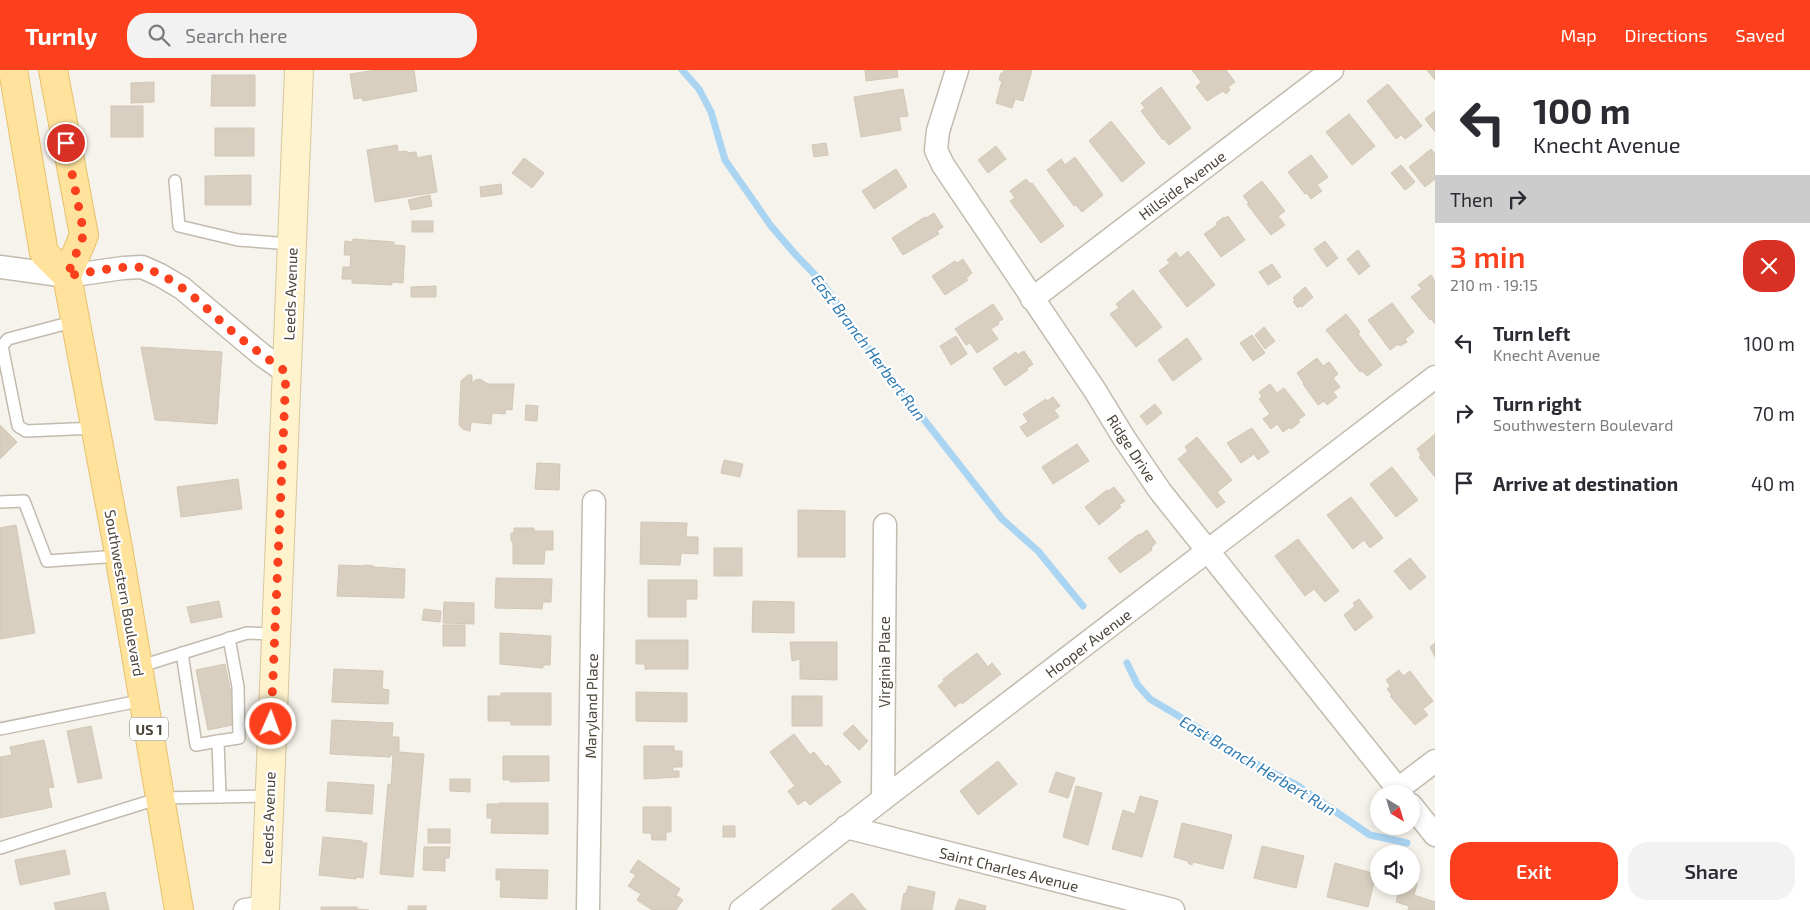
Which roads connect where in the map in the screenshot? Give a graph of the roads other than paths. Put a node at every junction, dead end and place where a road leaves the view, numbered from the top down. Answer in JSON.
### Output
{"nodes":[{"id":1,"x":13,"y":70,"type":"edge"},
{"id":2,"x":53,"y":70,"type":"edge"},
{"id":3,"x":299,"y":70,"type":"edge"},
{"id":4,"x":957,"y":70,"type":"edge"},
{"id":5,"x":1332,"y":70,"type":"edge"},
{"id":6,"x":175,"y":181,"type":"dead end"},
{"id":7,"x":292,"y":244,"type":"junction"},
{"id":8,"x":0,"y":267,"type":"edge"},
{"id":9,"x":67,"y":276,"type":"junction"},
{"id":10,"x":1032,"y":299,"type":"junction"},
{"id":11,"x":76,"y":321,"type":"junction"},
{"id":12,"x":286,"y":372,"type":"junction"},
{"id":13,"x":1435,"y":377,"type":"edge"},
{"id":14,"x":96,"y":428,"type":"junction"},
{"id":15,"x":0,"y":502,"type":"edge"},
{"id":16,"x":594,"y":502,"type":"dead end"},
{"id":17,"x":885,"y":525,"type":"dead end"},
{"id":18,"x":1208,"y":551,"type":"junction"},
{"id":19,"x":119,"y":556,"type":"junction"},
{"id":20,"x":275,"y":634,"type":"junction"},
{"id":21,"x":229,"y":638,"type":"junction"},
{"id":22,"x":182,"y":653,"type":"junction"},
{"id":23,"x":138,"y":667,"type":"junction"},
{"id":24,"x":144,"y":700,"type":"junction"},
{"id":25,"x":0,"y":729,"type":"edge"},
{"id":26,"x":218,"y":741,"type":"junction"},
{"id":27,"x":1435,"y":761,"type":"edge"},
{"id":28,"x":1395,"y":785,"type":"edge"},
{"id":29,"x":1414,"y":785,"type":"edge"},
{"id":30,"x":268,"y":796,"type":"junction"},
{"id":31,"x":220,"y":797,"type":"junction"},
{"id":32,"x":160,"y":798,"type":"junction"},
{"id":33,"x":883,"y":799,"type":"junction"},
{"id":34,"x":1420,"y":816,"type":"edge"},
{"id":35,"x":846,"y":827,"type":"junction"},
{"id":36,"x":1435,"y":835,"type":"edge"},
{"id":37,"x":0,"y":848,"type":"edge"},
{"id":38,"x":258,"y":909,"type":"edge"},
{"id":39,"x":179,"y":910,"type":"edge"},
{"id":40,"x":588,"y":910,"type":"edge"},
{"id":41,"x":741,"y":910,"type":"edge"},
{"id":42,"x":1173,"y":910,"type":"edge"}],
"edges":[{"from":1,"to":9,"type":"main road"},
{"from":2,"to":9,"type":"main road"},
{"from":3,"to":7,"type":"street","name":"Leeds Avenue"},
{"from":4,"to":10,"type":"street","name":"Ridge Drive"},
{"from":5,"to":10,"type":"street","name":"Hillside Avenue"},
{"from":6,"to":7,"type":"lane"},
{"from":7,"to":12,"type":"street","name":"Leeds Avenue"},
{"from":8,"to":9,"type":"street"},
{"from":9,"to":11,"type":"main road","name":"Southwestern Boulevard","number":"US 1"},
{"from":9,"to":12,"type":"street"},
{"from":10,"to":18,"type":"street","name":"Ridge Drive"},
{"from":11,"to":14,"type":"main road","name":"Southwestern Boulevard","number":"US 1"},
{"from":11,"to":14,"type":"lane"},
{"from":12,"to":20,"type":"street","name":"Leeds Avenue"},
{"from":13,"to":18,"type":"street","name":"Hooper Avenue"},
{"from":14,"to":19,"type":"main road","name":"Southwestern Boulevard","number":"US 1"},
{"from":15,"to":19,"type":"lane"},
{"from":16,"to":40,"type":"street","name":"Maryland Place"},
{"from":17,"to":33,"type":"street","name":"Virginia Place"},
{"from":18,"to":28,"type":"street","name":"Ridge Drive"},
{"from":18,"to":33,"type":"street","name":"Hooper Avenue"},
{"from":19,"to":23,"type":"main road","name":"Southwestern Boulevard","number":"US 1"},
{"from":20,"to":21,"type":"lane"},
{"from":20,"to":30,"type":"street","name":"Leeds Avenue"},
{"from":21,"to":22,"type":"lane"},
{"from":21,"to":26,"type":"lane"},
{"from":22,"to":23,"type":"lane"},
{"from":22,"to":26,"type":"lane"},
{"from":23,"to":24,"type":"main road","name":"Southwestern Boulevard","number":"US 1"},
{"from":24,"to":25,"type":"lane"},
{"from":24,"to":32,"type":"main road","name":"Southwestern Boulevard","number":"US 1"},
{"from":26,"to":31,"type":"lane"},
{"from":27,"to":29,"type":"street"},
{"from":30,"to":31,"type":"lane"},
{"from":30,"to":38,"type":"street","name":"Leeds Avenue"},
{"from":31,"to":32,"type":"lane"},
{"from":32,"to":37,"type":"lane"},
{"from":32,"to":39,"type":"main road","name":"Southwestern Boulevard","number":"US 1"},
{"from":33,"to":35,"type":"street","name":"Hooper Avenue"},
{"from":34,"to":36,"type":"street","name":"Ridge Drive"},
{"from":35,"to":41,"type":"street","name":"Hooper Avenue"},
{"from":35,"to":42,"type":"street","name":"Saint Charles Avenue"}]}
